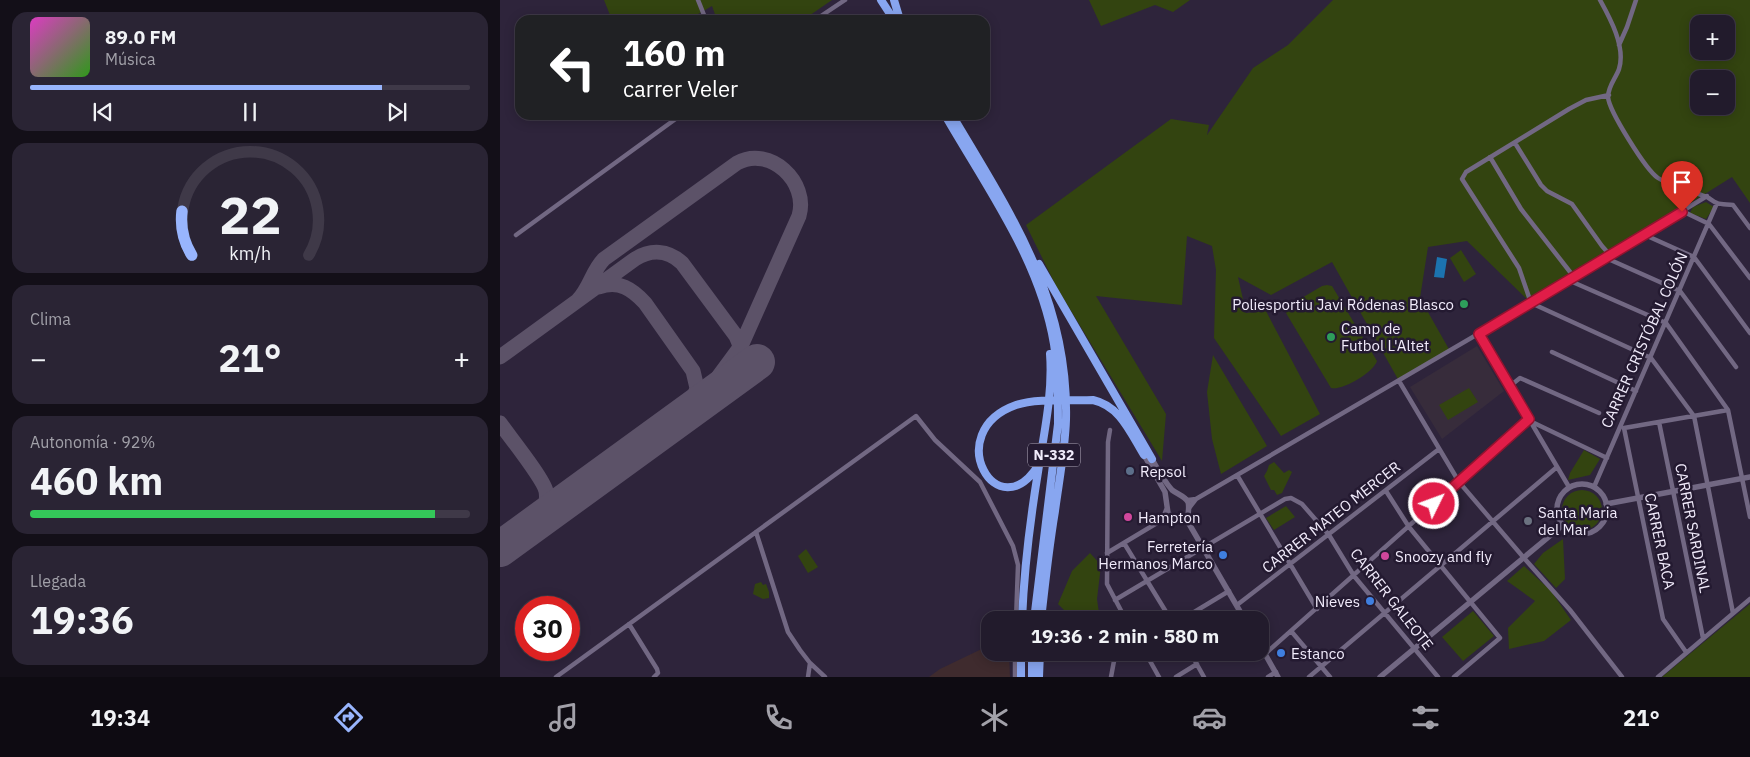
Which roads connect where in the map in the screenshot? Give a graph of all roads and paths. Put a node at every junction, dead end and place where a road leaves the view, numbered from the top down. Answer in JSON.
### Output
{"nodes":[{"id":1,"x":698,"y":0,"type":"edge"},
{"id":2,"x":845,"y":0,"type":"edge"},
{"id":3,"x":876,"y":0,"type":"edge"},
{"id":4,"x":881,"y":0,"type":"edge"},
{"id":5,"x":894,"y":0,"type":"edge"},
{"id":6,"x":1600,"y":0,"type":"edge"},
{"id":7,"x":1636,"y":0,"type":"edge"},
{"id":8,"x":704,"y":15,"type":"edge"},
{"id":9,"x":822,"y":15,"type":"edge"},
{"id":10,"x":885,"y":15,"type":"edge"},
{"id":11,"x":890,"y":15,"type":"edge"},
{"id":12,"x":898,"y":15,"type":"edge"},
{"id":13,"x":1619,"y":45,"type":"junction"},
{"id":14,"x":1609,"y":95,"type":"junction"},
{"id":15,"x":674,"y":120,"type":"edge"},
{"id":16,"x":948,"y":120,"type":"edge"},
{"id":17,"x":955,"y":120,"type":"edge"},
{"id":18,"x":1516,"y":143,"type":"junction"},
{"id":19,"x":1490,"y":157,"type":"junction"},
{"id":20,"x":1707,"y":196,"type":"junction"},
{"id":21,"x":1717,"y":203,"type":"junction"},
{"id":22,"x":1682,"y":212,"type":"junction"},
{"id":23,"x":1709,"y":224,"type":"junction"},
{"id":24,"x":1750,"y":228,"type":"edge"},
{"id":25,"x":516,"y":235,"type":"dead end"},
{"id":26,"x":1645,"y":235,"type":"junction"},
{"id":27,"x":1027,"y":245,"type":"junction"},
{"id":28,"x":1608,"y":256,"type":"junction"},
{"id":29,"x":1694,"y":257,"type":"junction"},
{"id":30,"x":1574,"y":277,"type":"junction"},
{"id":31,"x":1750,"y":278,"type":"edge"},
{"id":32,"x":1568,"y":280,"type":"junction"},
{"id":33,"x":1680,"y":291,"type":"junction"},
{"id":34,"x":1531,"y":303,"type":"junction"},
{"id":35,"x":1049,"y":321,"type":"junction"},
{"id":36,"x":1666,"y":323,"type":"junction"},
{"id":37,"x":1750,"y":333,"type":"edge"},
{"id":38,"x":1479,"y":334,"type":"junction"},
{"id":39,"x":1552,"y":352,"type":"dead end"},
{"id":40,"x":1651,"y":358,"type":"junction"},
{"id":41,"x":1736,"y":367,"type":"dead end"},
{"id":42,"x":1399,"y":381,"type":"junction"},
{"id":43,"x":1510,"y":386,"type":"junction"},
{"id":44,"x":1636,"y":391,"type":"junction"},
{"id":45,"x":1728,"y":410,"type":"junction"},
{"id":46,"x":1599,"y":413,"type":"dead end"},
{"id":47,"x":1694,"y":416,"type":"junction"},
{"id":48,"x":1530,"y":420,"type":"junction"},
{"id":49,"x":1659,"y":422,"type":"junction"},
{"id":50,"x":1622,"y":429,"type":"junction"},
{"id":51,"x":1110,"y":430,"type":"dead end"},
{"id":52,"x":1440,"y":449,"type":"junction"},
{"id":53,"x":1144,"y":455,"type":"joint"},
{"id":54,"x":1607,"y":458,"type":"junction"},
{"id":55,"x":1152,"y":459,"type":"joint"},
{"id":56,"x":1039,"y":464,"type":"junction"},
{"id":57,"x":1557,"y":467,"type":"junction"},
{"id":58,"x":1236,"y":475,"type":"junction"},
{"id":59,"x":1750,"y":477,"type":"edge"},
{"id":60,"x":1742,"y":478,"type":"junction"},
{"id":61,"x":1459,"y":482,"type":"junction"},
{"id":62,"x":1708,"y":485,"type":"junction"},
{"id":63,"x":1569,"y":487,"type":"junction"},
{"id":64,"x":1594,"y":487,"type":"junction"},
{"id":65,"x":1386,"y":491,"type":"junction"},
{"id":66,"x":1673,"y":492,"type":"junction"},
{"id":67,"x":1182,"y":497,"type":"junction"},
{"id":68,"x":1639,"y":498,"type":"junction"},
{"id":69,"x":1196,"y":499,"type":"junction"},
{"id":70,"x":1167,"y":502,"type":"junction"},
{"id":71,"x":1606,"y":504,"type":"junction"},
{"id":72,"x":1166,"y":510,"type":"junction"},
{"id":73,"x":1188,"y":510,"type":"junction"},
{"id":74,"x":1260,"y":515,"type":"junction"},
{"id":75,"x":1172,"y":517,"type":"junction"},
{"id":76,"x":1750,"y":517,"type":"edge"},
{"id":77,"x":1180,"y":518,"type":"junction"},
{"id":78,"x":1162,"y":520,"type":"junction"},
{"id":79,"x":1188,"y":522,"type":"junction"},
{"id":80,"x":1493,"y":522,"type":"junction"},
{"id":81,"x":1563,"y":525,"type":"junction"},
{"id":82,"x":1408,"y":527,"type":"junction"},
{"id":83,"x":756,"y":532,"type":"junction"},
{"id":84,"x":1328,"y":535,"type":"junction"},
{"id":85,"x":1107,"y":539,"type":"junction"},
{"id":86,"x":1122,"y":545,"type":"junction"},
{"id":87,"x":1203,"y":548,"type":"junction"},
{"id":88,"x":1107,"y":553,"type":"junction"},
{"id":89,"x":1524,"y":558,"type":"junction"},
{"id":90,"x":1290,"y":565,"type":"junction"},
{"id":91,"x":1440,"y":566,"type":"junction"},
{"id":92,"x":1354,"y":576,"type":"junction"},
{"id":93,"x":1147,"y":581,"type":"junction"},
{"id":94,"x":1229,"y":591,"type":"junction"},
{"id":95,"x":1750,"y":599,"type":"edge"},
{"id":96,"x":1115,"y":600,"type":"junction"},
{"id":97,"x":1470,"y":603,"type":"junction"},
{"id":98,"x":1237,"y":605,"type":"junction"},
{"id":99,"x":1317,"y":609,"type":"junction"},
{"id":100,"x":1016,"y":611,"type":"edge"},
{"id":101,"x":1023,"y":611,"type":"edge"},
{"id":102,"x":1035,"y":611,"type":"edge"},
{"id":103,"x":1043,"y":611,"type":"edge"},
{"id":104,"x":1121,"y":611,"type":"edge"},
{"id":105,"x":1165,"y":611,"type":"edge"},
{"id":106,"x":1196,"y":611,"type":"edge"},
{"id":107,"x":1240,"y":611,"type":"edge"},
{"id":108,"x":1384,"y":613,"type":"junction"},
{"id":109,"x":1733,"y":613,"type":"junction"},
{"id":110,"x":629,"y":624,"type":"junction"},
{"id":111,"x":1292,"y":632,"type":"junction"},
{"id":112,"x":1703,"y":638,"type":"junction"},
{"id":113,"x":1415,"y":649,"type":"junction"},
{"id":114,"x":1269,"y":651,"type":"edge"},
{"id":115,"x":1686,"y":652,"type":"junction"},
{"id":116,"x":1015,"y":661,"type":"edge"},
{"id":117,"x":1021,"y":661,"type":"edge"},
{"id":118,"x":1032,"y":661,"type":"edge"},
{"id":119,"x":1040,"y":661,"type":"edge"},
{"id":120,"x":1114,"y":661,"type":"edge"},
{"id":121,"x":1150,"y":661,"type":"edge"},
{"id":122,"x":1195,"y":661,"type":"edge"},
{"id":123,"x":1269,"y":661,"type":"edge"},
{"id":124,"x":810,"y":663,"type":"junction"},
{"id":125,"x":1197,"y":664,"type":"junction"},
{"id":126,"x":1321,"y":667,"type":"junction"},
{"id":127,"x":1277,"y":675,"type":"edge"},
{"id":128,"x":556,"y":677,"type":"edge"},
{"id":129,"x":654,"y":677,"type":"edge"},
{"id":130,"x":808,"y":677,"type":"edge"},
{"id":131,"x":825,"y":677,"type":"edge"},
{"id":132,"x":1016,"y":677,"type":"edge"},
{"id":133,"x":1021,"y":677,"type":"edge"},
{"id":134,"x":1032,"y":677,"type":"edge"},
{"id":135,"x":1039,"y":677,"type":"edge"},
{"id":136,"x":1111,"y":677,"type":"edge"},
{"id":137,"x":1159,"y":677,"type":"edge"},
{"id":138,"x":1176,"y":677,"type":"edge"},
{"id":139,"x":1204,"y":677,"type":"edge"},
{"id":140,"x":1268,"y":677,"type":"edge"},
{"id":141,"x":1308,"y":677,"type":"edge"},
{"id":142,"x":1330,"y":677,"type":"edge"},
{"id":143,"x":1380,"y":677,"type":"edge"},
{"id":144,"x":1438,"y":677,"type":"edge"},
{"id":145,"x":1454,"y":677,"type":"edge"},
{"id":146,"x":1622,"y":677,"type":"edge"},
{"id":147,"x":1658,"y":677,"type":"edge"}],
"edges":[{"from":1,"to":8,"type":"street"},
{"from":2,"to":9,"type":"street"},
{"from":3,"to":10,"type":"highway"},
{"from":4,"to":11,"type":"highway"},
{"from":5,"to":12,"type":"highway"},
{"from":6,"to":13,"type":"street"},
{"from":7,"to":13,"type":"street"},
{"from":13,"to":14,"type":"street"},
{"from":14,"to":18,"type":"street"},
{"from":14,"to":20,"type":"street"},
{"from":15,"to":25,"type":"street"},
{"from":16,"to":35,"type":"highway","number":"N-332"},
{"from":17,"to":27,"type":"highway","number":"N-332"},
{"from":18,"to":19,"type":"street"},
{"from":18,"to":28,"type":"street"},
{"from":19,"to":30,"type":"street"},
{"from":19,"to":34,"type":"street"},
{"from":20,"to":21,"type":"street"},
{"from":20,"to":22,"type":"street"},
{"from":21,"to":23,"type":"street","name":"CARRER CRISTÓBAL COLÓN"},
{"from":21,"to":24,"type":"street"},
{"from":22,"to":23,"type":"street"},
{"from":22,"to":26,"type":"street"},
{"from":23,"to":29,"type":"street","name":"CARRER CRISTÓBAL COLÓN"},
{"from":23,"to":31,"type":"street"},
{"from":26,"to":28,"type":"street"},
{"from":26,"to":29,"type":"street"},
{"from":27,"to":55,"type":"highway"},
{"from":27,"to":103,"type":"highway","number":"N-332"},
{"from":28,"to":30,"type":"street"},
{"from":28,"to":33,"type":"street"},
{"from":29,"to":33,"type":"street","name":"CARRER CRISTÓBAL COLÓN"},
{"from":29,"to":37,"type":"street"},
{"from":30,"to":32,"type":"street"},
{"from":32,"to":34,"type":"street"},
{"from":32,"to":36,"type":"street"},
{"from":33,"to":36,"type":"street","name":"CARRER CRISTÓBAL COLÓN"},
{"from":33,"to":41,"type":"street"},
{"from":34,"to":38,"type":"street"},
{"from":34,"to":40,"type":"street"},
{"from":35,"to":56,"type":"highway"},
{"from":35,"to":102,"type":"highway","number":"N-332"},
{"from":36,"to":40,"type":"street","name":"CARRER CRISTÓBAL COLÓN"},
{"from":36,"to":45,"type":"street"},
{"from":38,"to":42,"type":"street"},
{"from":38,"to":43,"type":"street"},
{"from":39,"to":44,"type":"street"},
{"from":40,"to":44,"type":"street","name":"CARRER CRISTÓBAL COLÓN"},
{"from":40,"to":47,"type":"street"},
{"from":42,"to":52,"type":"street"},
{"from":42,"to":58,"type":"street"},
{"from":43,"to":46,"type":"street"},
{"from":43,"to":48,"type":"street"},
{"from":44,"to":50,"type":"street","name":"CARRER CRISTÓBAL COLÓN"},
{"from":45,"to":47,"type":"street"},
{"from":45,"to":60,"type":"street"},
{"from":47,"to":49,"type":"street"},
{"from":47,"to":62,"type":"street"},
{"from":48,"to":54,"type":"street"},
{"from":48,"to":57,"type":"street"},
{"from":48,"to":61,"type":"street"},
{"from":49,"to":50,"type":"street"},
{"from":49,"to":66,"type":"street","name":"CARRER SARDINAL"},
{"from":50,"to":54,"type":"street","name":"CARRER CRISTÓBAL COLÓN"},
{"from":50,"to":68,"type":"street","name":"CARRER BACA"},
{"from":51,"to":85,"type":"street"},
{"from":52,"to":61,"type":"street"},
{"from":52,"to":65,"type":"street","name":"CARRER MATEO MERCER"},
{"from":53,"to":56,"type":"highway"},
{"from":53,"to":70,"type":"street"},
{"from":54,"to":64,"type":"street","name":"CARRER CRISTÓBAL COLÓN"},
{"from":55,"to":67,"type":"street"},
{"from":56,"to":101,"type":"highway"},
{"from":57,"to":63,"type":"street"},
{"from":57,"to":80,"type":"street"},
{"from":58,"to":69,"type":"street"},
{"from":58,"to":74,"type":"street"},
{"from":59,"to":60,"type":"street"},
{"from":60,"to":62,"type":"street"},
{"from":60,"to":76,"type":"street"},
{"from":61,"to":80,"type":"street"},
{"from":61,"to":82,"type":"street"},
{"from":62,"to":66,"type":"street"},
{"from":62,"to":109,"type":"street"},
{"from":63,"to":64,"type":"street"},
{"from":63,"to":81,"type":"street"},
{"from":64,"to":71,"type":"street"},
{"from":65,"to":82,"type":"street"},
{"from":65,"to":84,"type":"street","name":"CARRER MATEO MERCER"},
{"from":66,"to":68,"type":"street"},
{"from":66,"to":112,"type":"street","name":"CARRER SARDINAL"},
{"from":67,"to":69,"type":"street"},
{"from":67,"to":70,"type":"street"},
{"from":67,"to":73,"type":"street"},
{"from":68,"to":71,"type":"street"},
{"from":68,"to":115,"type":"street","name":"CARRER BACA"},
{"from":69,"to":73,"type":"street"},
{"from":70,"to":72,"type":"street"},
{"from":71,"to":81,"type":"street"},
{"from":72,"to":75,"type":"street"},
{"from":72,"to":78,"type":"street"},
{"from":73,"to":77,"type":"street"},
{"from":73,"to":79,"type":"street"},
{"from":74,"to":84,"type":"street","name":"CARRER GALEOTE"},
{"from":74,"to":87,"type":"street"},
{"from":74,"to":90,"type":"street"},
{"from":75,"to":77,"type":"street"},
{"from":75,"to":78,"type":"street"},
{"from":77,"to":79,"type":"street"},
{"from":78,"to":86,"type":"street"},
{"from":79,"to":87,"type":"street"},
{"from":80,"to":89,"type":"street"},
{"from":80,"to":91,"type":"street"},
{"from":81,"to":89,"type":"street"},
{"from":82,"to":91,"type":"street"},
{"from":82,"to":92,"type":"street"},
{"from":83,"to":100,"type":"street"},
{"from":83,"to":110,"type":"street"},
{"from":83,"to":124,"type":"street"},
{"from":84,"to":90,"type":"street","name":"CARRER MATEO MERCER"},
{"from":84,"to":92,"type":"street","name":"CARRER GALEOTE"},
{"from":85,"to":86,"type":"street"},
{"from":85,"to":88,"type":"street"},
{"from":86,"to":88,"type":"street"},
{"from":86,"to":93,"type":"street"},
{"from":87,"to":93,"type":"street"},
{"from":87,"to":94,"type":"street"},
{"from":88,"to":96,"type":"street"},
{"from":89,"to":97,"type":"street"},
{"from":89,"to":146,"type":"street"},
{"from":90,"to":98,"type":"street","name":"CARRER MATEO MERCER"},
{"from":90,"to":99,"type":"street"},
{"from":91,"to":97,"type":"street"},
{"from":91,"to":108,"type":"street"},
{"from":92,"to":99,"type":"street"},
{"from":92,"to":108,"type":"street","name":"CARRER GALEOTE"},
{"from":93,"to":96,"type":"street"},
{"from":93,"to":105,"type":"street"},
{"from":94,"to":98,"type":"street"},
{"from":94,"to":106,"type":"street"},
{"from":95,"to":109,"type":"street"},
{"from":96,"to":104,"type":"street"},
{"from":97,"to":113,"type":"street"},
{"from":97,"to":145,"type":"street"},
{"from":98,"to":107,"type":"street"},
{"from":99,"to":111,"type":"street"},
{"from":108,"to":113,"type":"street","name":"CARRER GALEOTE"},
{"from":108,"to":126,"type":"street"},
{"from":109,"to":112,"type":"street"},
{"from":110,"to":128,"type":"street"},
{"from":110,"to":129,"type":"street"},
{"from":111,"to":114,"type":"street"},
{"from":111,"to":126,"type":"street"},
{"from":112,"to":115,"type":"street"},
{"from":113,"to":143,"type":"street"},
{"from":113,"to":144,"type":"street","name":"CARRER GALEOTE"},
{"from":115,"to":147,"type":"street"},
{"from":116,"to":132,"type":"street"},
{"from":117,"to":133,"type":"highway"},
{"from":118,"to":134,"type":"highway"},
{"from":119,"to":135,"type":"highway"},
{"from":120,"to":136,"type":"street"},
{"from":121,"to":137,"type":"street"},
{"from":122,"to":125,"type":"street"},
{"from":123,"to":127,"type":"street"},
{"from":124,"to":130,"type":"street"},
{"from":124,"to":131,"type":"street"},
{"from":125,"to":138,"type":"street"},
{"from":125,"to":139,"type":"street"},
{"from":126,"to":141,"type":"street"},
{"from":126,"to":142,"type":"street"},
{"from":127,"to":140,"type":"street"}]}
